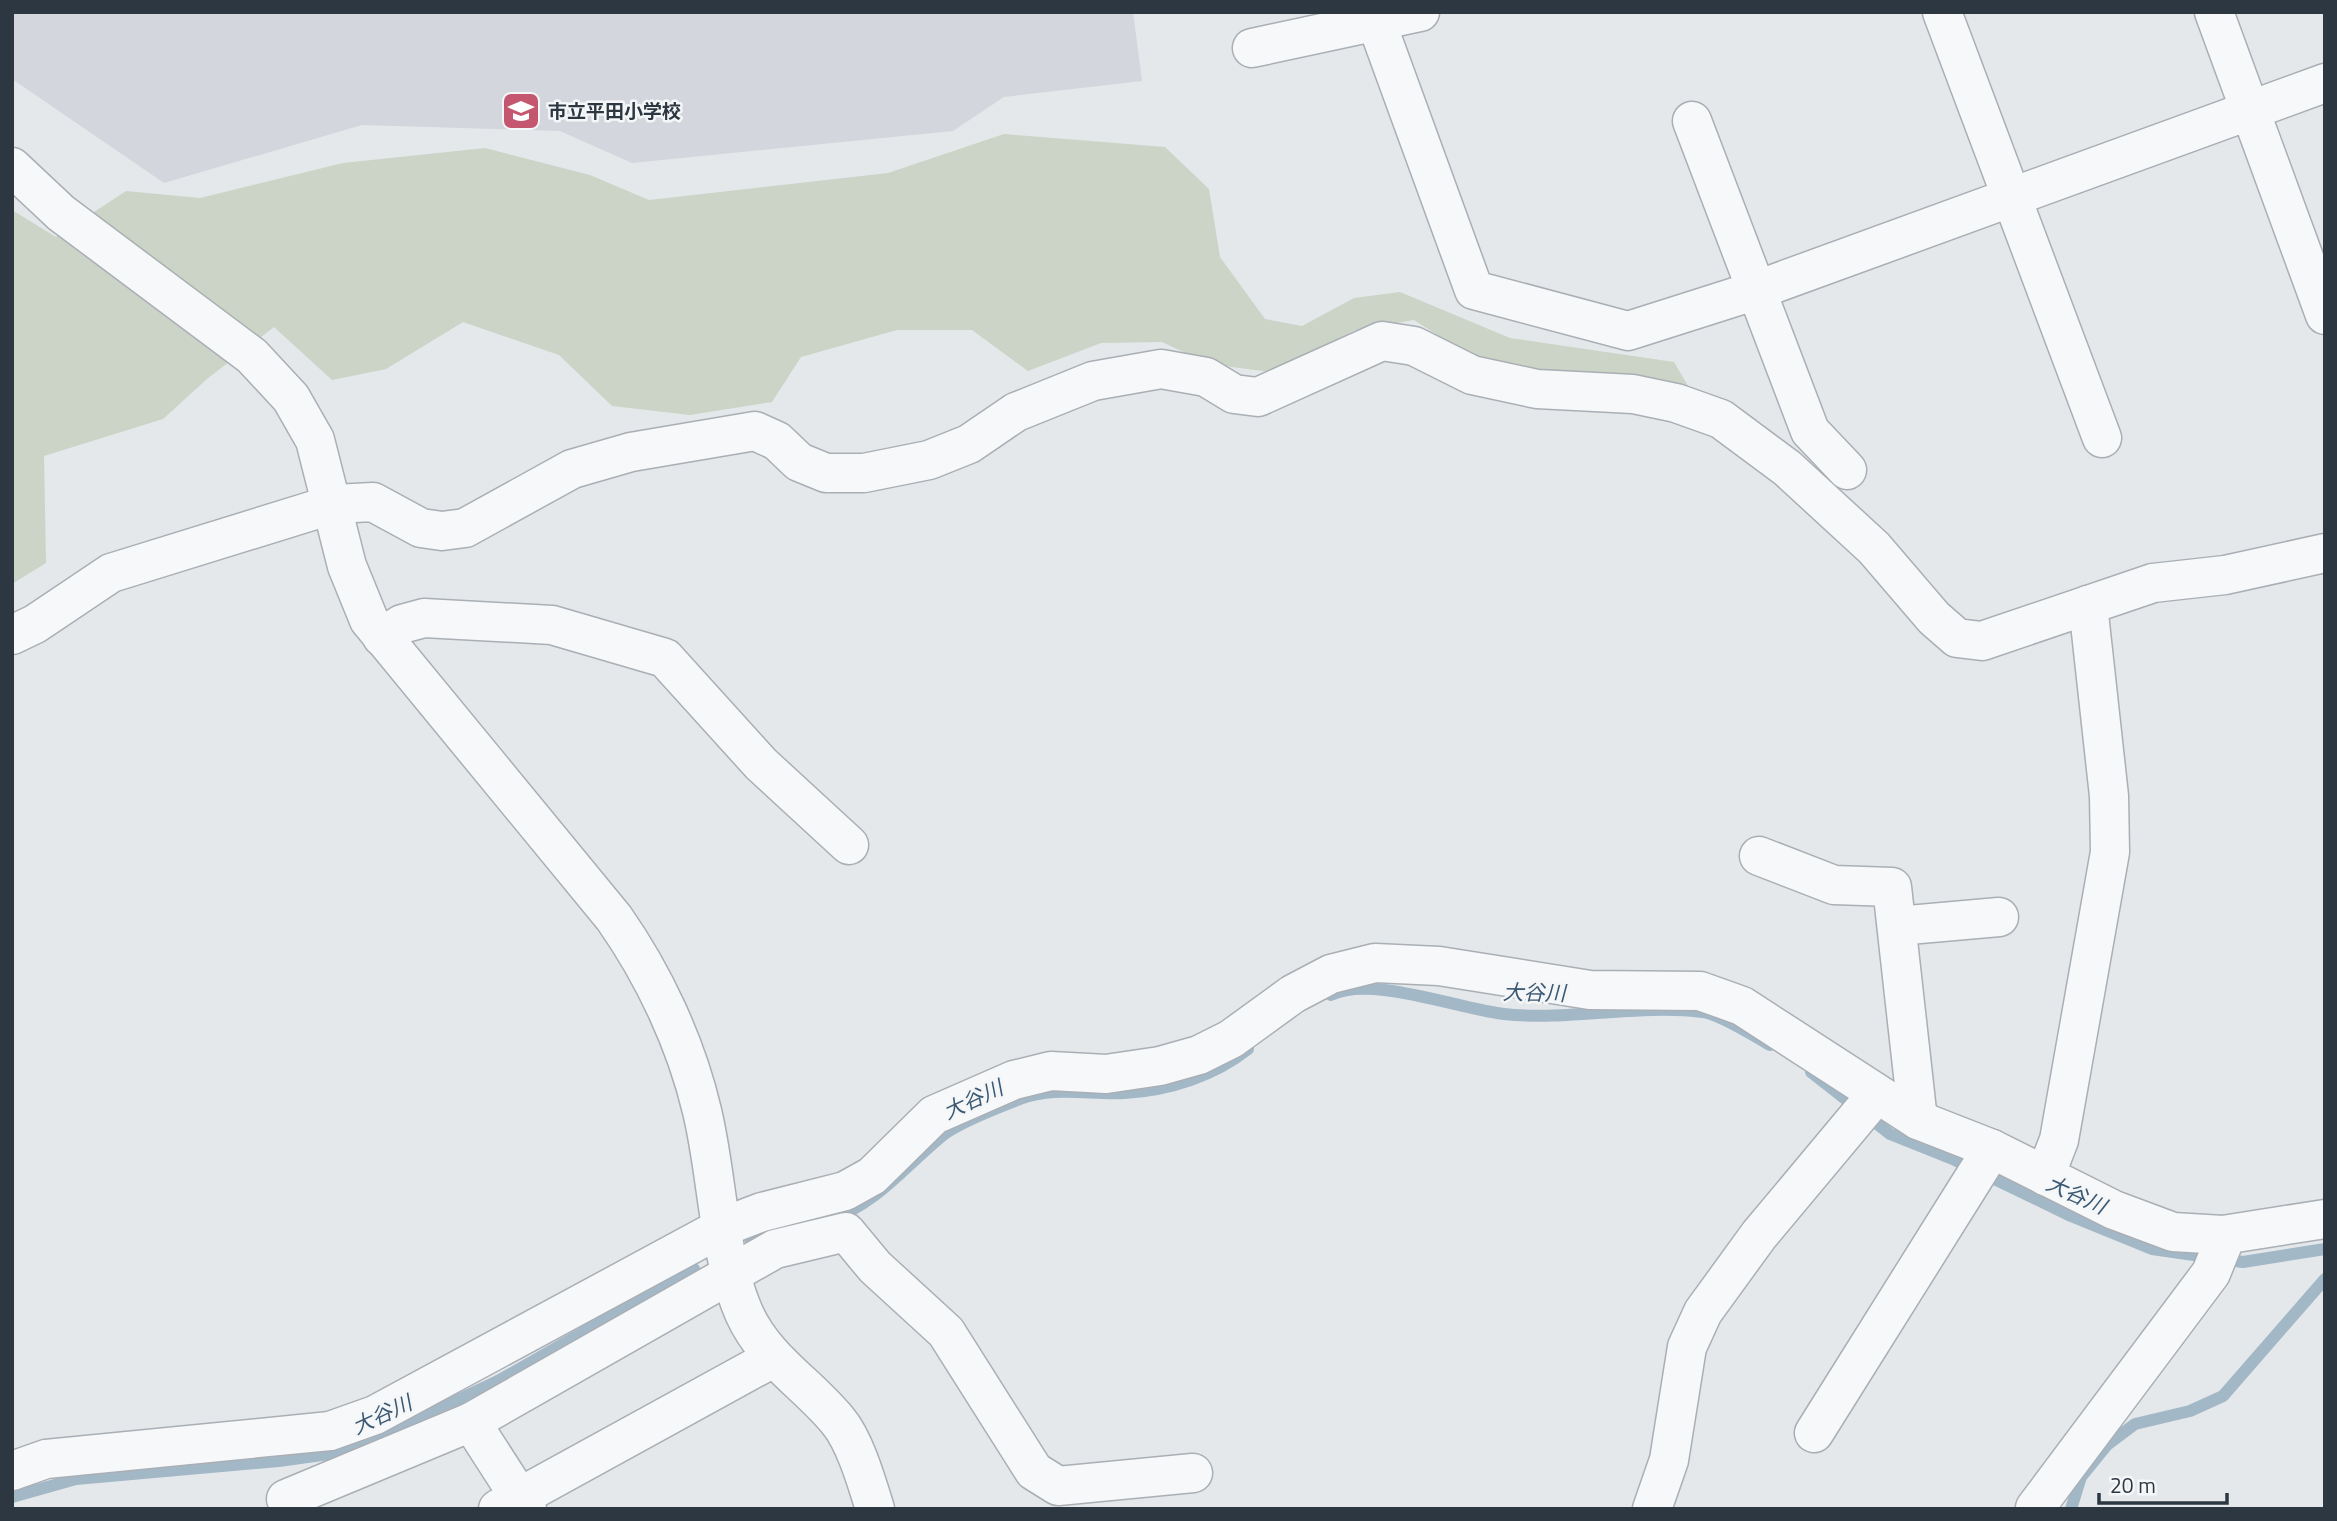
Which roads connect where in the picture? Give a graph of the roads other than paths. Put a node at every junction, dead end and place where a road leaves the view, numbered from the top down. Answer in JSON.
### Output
{"nodes":[{"id":1,"x":1420,"y":12,"type":"edge"},
{"id":2,"x":1942,"y":12,"type":"edge"},
{"id":3,"x":2214,"y":12,"type":"edge"},
{"id":4,"x":1377,"y":24,"type":"junction"},
{"id":5,"x":1252,"y":48,"type":"dead end"},
{"id":6,"x":2325,"y":83,"type":"edge"},
{"id":7,"x":2250,"y":111,"type":"junction"},
{"id":8,"x":1692,"y":121,"type":"dead end"},
{"id":9,"x":12,"y":167,"type":"edge"},
{"id":10,"x":2014,"y":196,"type":"junction"},
{"id":11,"x":1757,"y":290,"type":"junction"},
{"id":12,"x":2325,"y":316,"type":"edge"},
{"id":13,"x":2102,"y":438,"type":"dead end"},
{"id":14,"x":1847,"y":470,"type":"dead end"},
{"id":15,"x":334,"y":505,"type":"junction"},
{"id":16,"x":2325,"y":553,"type":"edge"},
{"id":17,"x":2088,"y":605,"type":"junction"},
{"id":18,"x":12,"y":635,"type":"edge"},
{"id":19,"x":382,"y":637,"type":"junction"},
{"id":20,"x":849,"y":845,"type":"dead end"},
{"id":21,"x":1759,"y":856,"type":"dead end"},
{"id":22,"x":1999,"y":917,"type":"dead end"},
{"id":23,"x":1897,"y":926,"type":"junction"},
{"id":24,"x":1864,"y":1109,"type":"junction"},
{"id":25,"x":1918,"y":1120,"type":"junction"},
{"id":26,"x":1983,"y":1165,"type":"junction"},
{"id":27,"x":2046,"y":1176,"type":"junction"},
{"id":28,"x":2325,"y":1219,"type":"edge"},
{"id":29,"x":723,"y":1227,"type":"junction"},
{"id":30,"x":2219,"y":1251,"type":"junction"},
{"id":31,"x":730,"y":1273,"type":"junction"},
{"id":32,"x":773,"y":1358,"type":"junction"},
{"id":33,"x":471,"y":1422,"type":"junction"},
{"id":34,"x":1814,"y":1433,"type":"dead end"},
{"id":35,"x":12,"y":1471,"type":"edge"},
{"id":36,"x":1193,"y":1473,"type":"dead end"},
{"id":37,"x":286,"y":1499,"type":"dead end"},
{"id":38,"x":515,"y":1505,"type":"edge"},
{"id":39,"x":2035,"y":1508,"type":"edge"},
{"id":40,"x":875,"y":1509,"type":"edge"},
{"id":41,"x":1652,"y":1509,"type":"edge"}],
"edges":[{"from":1,"to":4,"type":"street"},
{"from":2,"to":10,"type":"street"},
{"from":3,"to":7,"type":"street"},
{"from":4,"to":5,"type":"street"},
{"from":4,"to":11,"type":"street"},
{"from":6,"to":7,"type":"street"},
{"from":7,"to":10,"type":"street"},
{"from":7,"to":12,"type":"street"},
{"from":8,"to":11,"type":"street"},
{"from":9,"to":15,"type":"street"},
{"from":10,"to":11,"type":"street"},
{"from":10,"to":13,"type":"street"},
{"from":11,"to":14,"type":"street"},
{"from":15,"to":17,"type":"street"},
{"from":15,"to":18,"type":"street"},
{"from":15,"to":19,"type":"street"},
{"from":16,"to":17,"type":"street"},
{"from":17,"to":27,"type":"street"},
{"from":19,"to":20,"type":"street"},
{"from":19,"to":29,"type":"street"},
{"from":21,"to":23,"type":"street"},
{"from":22,"to":23,"type":"street"},
{"from":23,"to":25,"type":"street"},
{"from":24,"to":25,"type":"street"},
{"from":24,"to":29,"type":"street"},
{"from":24,"to":41,"type":"street"},
{"from":25,"to":26,"type":"street"},
{"from":26,"to":27,"type":"street"},
{"from":26,"to":34,"type":"street"},
{"from":27,"to":30,"type":"street"},
{"from":28,"to":30,"type":"street"},
{"from":29,"to":31,"type":"street"},
{"from":29,"to":35,"type":"street"},
{"from":30,"to":39,"type":"street"},
{"from":31,"to":32,"type":"street"},
{"from":31,"to":33,"type":"street"},
{"from":31,"to":36,"type":"street"},
{"from":32,"to":38,"type":"street"},
{"from":32,"to":40,"type":"street"},
{"from":33,"to":37,"type":"street"},
{"from":33,"to":38,"type":"street"}]}
